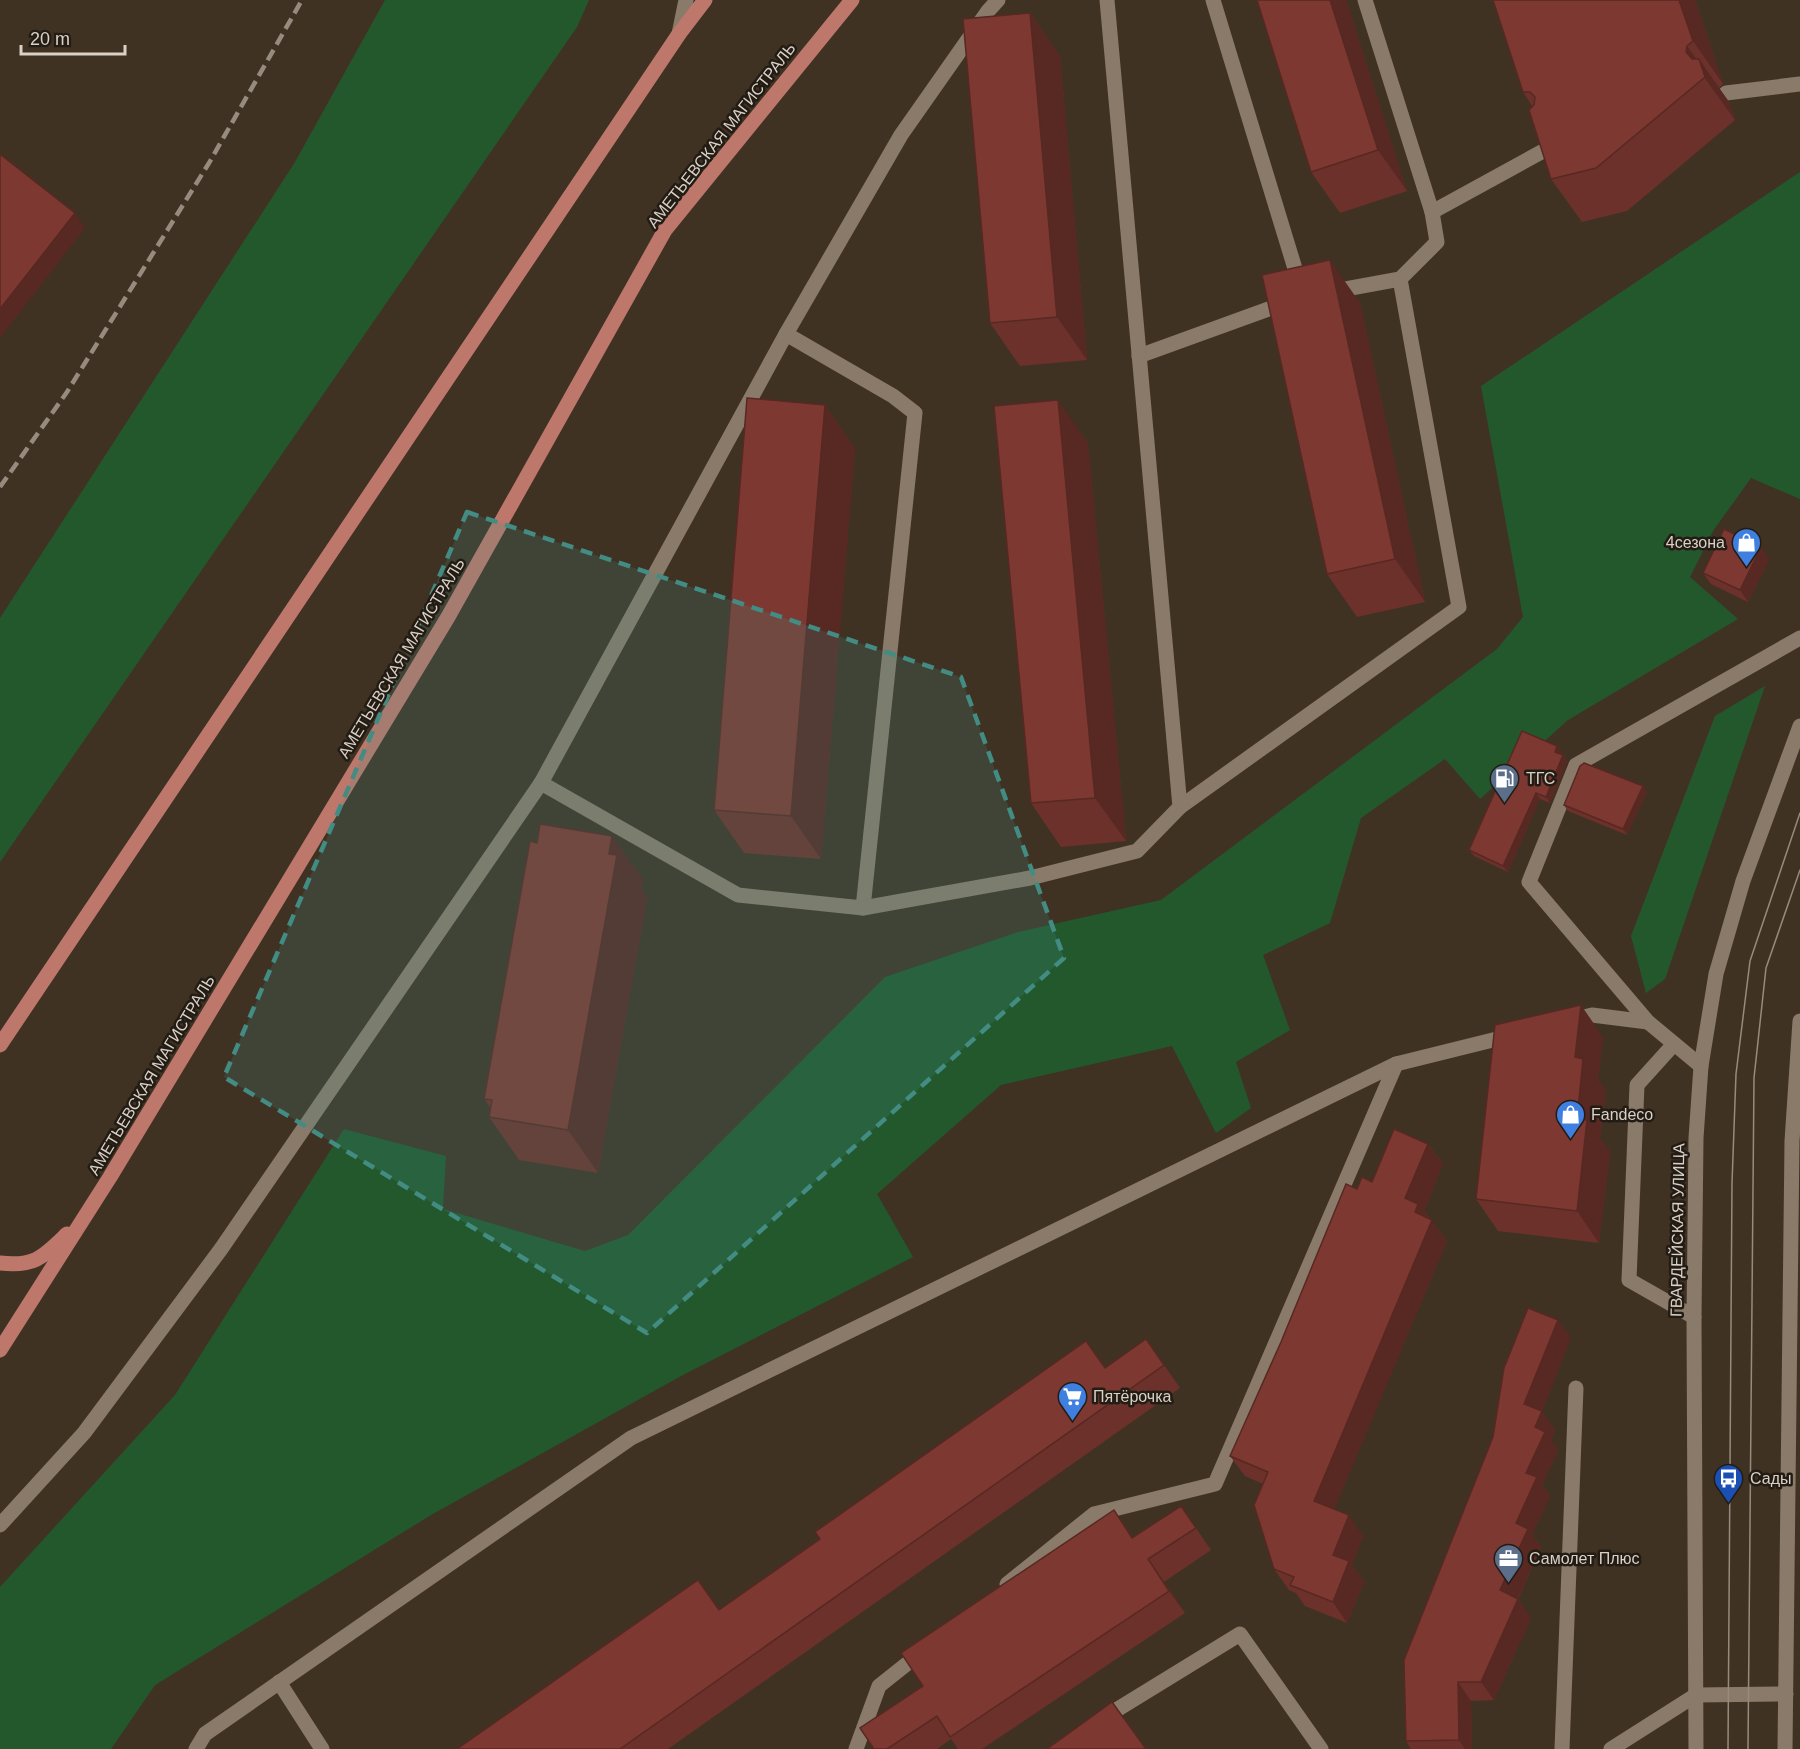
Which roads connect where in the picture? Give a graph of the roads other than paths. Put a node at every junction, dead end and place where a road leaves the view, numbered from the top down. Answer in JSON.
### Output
{"nodes":[{"id":1,"x":686,"y":0,"type":"edge"},
{"id":2,"x":705,"y":0,"type":"edge"},
{"id":3,"x":852,"y":0,"type":"edge"},
{"id":4,"x":998,"y":0,"type":"edge"},
{"id":5,"x":1107,"y":0,"type":"edge"},
{"id":6,"x":1213,"y":0,"type":"edge"},
{"id":7,"x":1365,"y":0,"type":"edge"},
{"id":8,"x":679,"y":34,"type":"junction"},
{"id":9,"x":1800,"y":84,"type":"edge"},
{"id":10,"x":1726,"y":93,"type":"dead end"},
{"id":11,"x":1556,"y":144,"type":"edge"},
{"id":12,"x":1432,"y":212,"type":"junction"},
{"id":13,"x":1400,"y":279,"type":"junction"},
{"id":14,"x":1304,"y":296,"type":"junction"},
{"id":15,"x":786,"y":334,"type":"junction"},
{"id":16,"x":1139,"y":356,"type":"junction"},
{"id":17,"x":1800,"y":638,"type":"edge"},
{"id":18,"x":1800,"y":726,"type":"edge"},
{"id":19,"x":541,"y":783,"type":"junction"},
{"id":20,"x":1180,"y":807,"type":"junction"},
{"id":21,"x":863,"y":908,"type":"junction"},
{"id":22,"x":1800,"y":1021,"type":"edge"},
{"id":23,"x":1648,"y":1022,"type":"junction"},
{"id":24,"x":1557,"y":1023,"type":"edge"},
{"id":25,"x":1523,"y":1032,"type":"edge"},
{"id":26,"x":1674,"y":1044,"type":"junction"},
{"id":27,"x":0,"y":1045,"type":"edge"},
{"id":28,"x":1396,"y":1064,"type":"junction"},
{"id":29,"x":1701,"y":1066,"type":"junction"},
{"id":30,"x":85,"y":1216,"type":"junction"},
{"id":31,"x":0,"y":1263,"type":"edge"},
{"id":32,"x":1694,"y":1317,"type":"junction"},
{"id":33,"x":0,"y":1350,"type":"edge"},
{"id":34,"x":1576,"y":1388,"type":"dead end"},
{"id":35,"x":1794,"y":1500,"type":"edge"},
{"id":36,"x":0,"y":1525,"type":"edge"},
{"id":37,"x":991,"y":1597,"type":"edge"},
{"id":38,"x":935,"y":1641,"type":"edge"},
{"id":39,"x":279,"y":1682,"type":"junction"},
{"id":40,"x":1786,"y":1694,"type":"junction"},
{"id":41,"x":1696,"y":1695,"type":"junction"},
{"id":42,"x":1083,"y":1731,"type":"edge"},
{"id":43,"x":196,"y":1749,"type":"edge"},
{"id":44,"x":321,"y":1749,"type":"edge"},
{"id":45,"x":856,"y":1749,"type":"edge"},
{"id":46,"x":1321,"y":1749,"type":"edge"},
{"id":47,"x":1562,"y":1749,"type":"edge"},
{"id":48,"x":1611,"y":1749,"type":"edge"},
{"id":49,"x":1696,"y":1749,"type":"edge"},
{"id":50,"x":1785,"y":1749,"type":"edge"}],
"edges":[{"from":1,"to":8,"type":"main road"},
{"from":2,"to":8,"type":"main road"},
{"from":3,"to":30,"type":"main road","name":"АМЕТЬЕВСКАЯ МАГИСТРАЛЬ"},
{"from":4,"to":15,"type":"main road"},
{"from":5,"to":16,"type":"main road"},
{"from":6,"to":14,"type":"main road"},
{"from":7,"to":12,"type":"main road"},
{"from":8,"to":27,"type":"main road"},
{"from":9,"to":10,"type":"main road"},
{"from":11,"to":12,"type":"main road"},
{"from":12,"to":13,"type":"main road"},
{"from":13,"to":14,"type":"main road"},
{"from":13,"to":20,"type":"main road"},
{"from":14,"to":16,"type":"main road"},
{"from":15,"to":19,"type":"main road"},
{"from":15,"to":21,"type":"main road"},
{"from":16,"to":20,"type":"main road"},
{"from":17,"to":23,"type":"main road"},
{"from":18,"to":29,"type":"main road","name":"ГВАРДЕЙСКАЯ УЛИЦА"},
{"from":19,"to":21,"type":"main road"},
{"from":19,"to":36,"type":"main road"},
{"from":20,"to":21,"type":"main road"},
{"from":22,"to":35,"type":"main road"},
{"from":23,"to":24,"type":"main road"},
{"from":23,"to":26,"type":"main road"},
{"from":25,"to":28,"type":"main road"},
{"from":26,"to":29,"type":"main road"},
{"from":26,"to":32,"type":"main road"},
{"from":28,"to":37,"type":"main road"},
{"from":28,"to":39,"type":"main road"},
{"from":29,"to":32,"type":"main road","name":"ГВАРДЕЙСКАЯ УЛИЦА"},
{"from":30,"to":31,"type":"main road"},
{"from":30,"to":33,"type":"main road","name":"АМЕТЬЕВСКАЯ МАГИСТРАЛЬ"},
{"from":32,"to":41,"type":"main road","name":"ГВАРДЕЙСКАЯ УЛИЦА"},
{"from":34,"to":47,"type":"main road"},
{"from":35,"to":40,"type":"main road"},
{"from":38,"to":45,"type":"main road"},
{"from":39,"to":43,"type":"main road"},
{"from":39,"to":44,"type":"main road"},
{"from":40,"to":41,"type":"main road"},
{"from":40,"to":50,"type":"main road"},
{"from":41,"to":48,"type":"main road"},
{"from":41,"to":49,"type":"main road","name":"ГВАРДЕЙСКАЯ УЛИЦА"},
{"from":42,"to":46,"type":"main road"}]}
